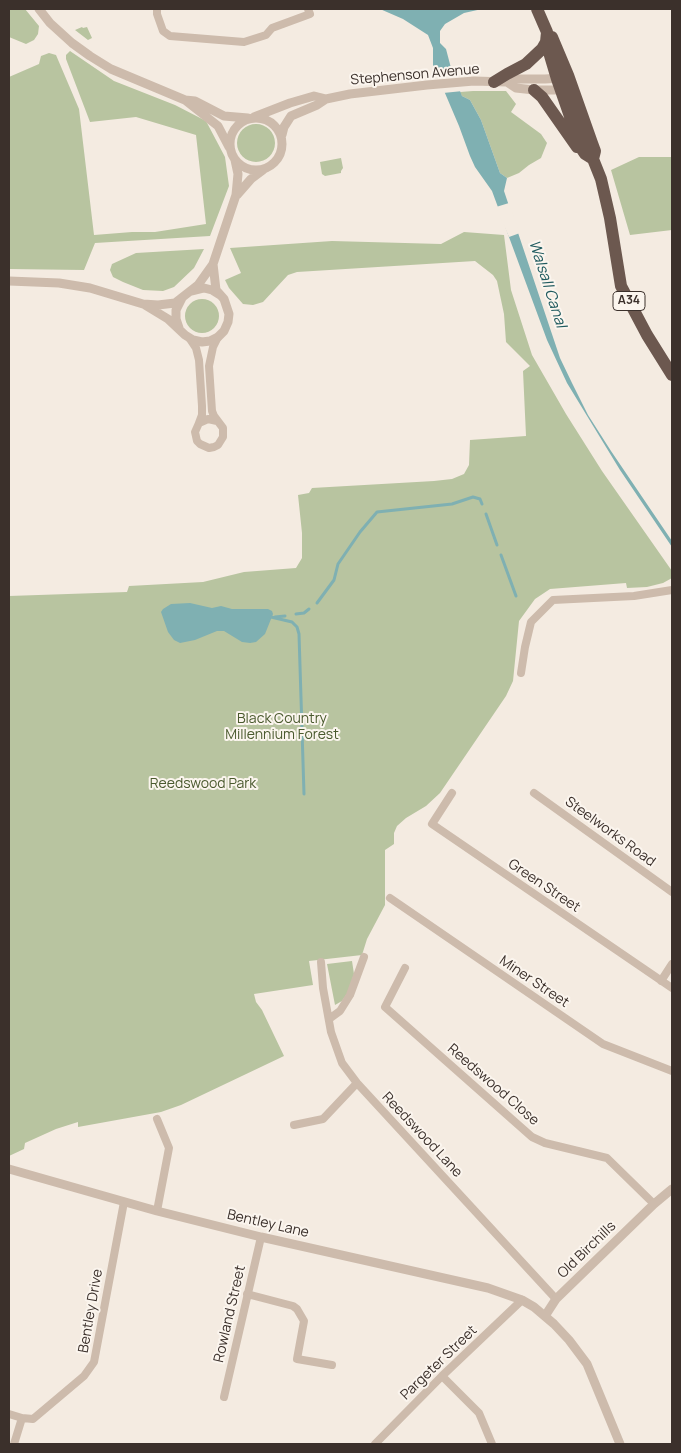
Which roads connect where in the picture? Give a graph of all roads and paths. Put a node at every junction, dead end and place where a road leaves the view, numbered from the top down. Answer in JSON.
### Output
{"nodes":[{"id":1,"x":39,"y":9,"type":"edge"},
{"id":2,"x":157,"y":9,"type":"edge"},
{"id":3,"x":308,"y":9,"type":"edge"},
{"id":4,"x":538,"y":10,"type":"edge"},
{"id":5,"x":546,"y":37,"type":"junction"},
{"id":6,"x":500,"y":82,"type":"junction"},
{"id":7,"x":565,"y":83,"type":"junction"},
{"id":8,"x":534,"y":90,"type":"junction"},
{"id":9,"x":326,"y":99,"type":"junction"},
{"id":10,"x":185,"y":100,"type":"junction"},
{"id":11,"x":251,"y":118,"type":"junction"},
{"id":12,"x":282,"y":135,"type":"junction"},
{"id":13,"x":581,"y":148,"type":"junction"},
{"id":14,"x":234,"y":157,"type":"junction"},
{"id":15,"x":593,"y":159,"type":"junction"},
{"id":16,"x":263,"y":170,"type":"junction"},
{"id":17,"x":236,"y":195,"type":"junction"},
{"id":18,"x":215,"y":259,"type":"junction"},
{"id":19,"x":9,"y":281,"type":"edge"},
{"id":20,"x":192,"y":291,"type":"junction"},
{"id":21,"x":183,"y":296,"type":"junction"},
{"id":22,"x":222,"y":297,"type":"junction"},
{"id":23,"x":143,"y":304,"type":"junction"},
{"id":24,"x":179,"y":328,"type":"junction"},
{"id":25,"x":218,"y":337,"type":"junction"},
{"id":26,"x":190,"y":339,"type":"junction"},
{"id":27,"x":672,"y":375,"type":"edge"},
{"id":28,"x":217,"y":421,"type":"junction"},
{"id":29,"x":199,"y":423,"type":"junction"},
{"id":30,"x":672,"y":590,"type":"edge"},
{"id":31,"x":521,"y":674,"type":"dead end"},
{"id":32,"x":452,"y":793,"type":"dead end"},
{"id":33,"x":534,"y":793,"type":"dead end"},
{"id":34,"x":672,"y":892,"type":"edge"},
{"id":35,"x":390,"y":898,"type":"dead end"},
{"id":36,"x":364,"y":957,"type":"dead end"},
{"id":37,"x":320,"y":962,"type":"dead end"},
{"id":38,"x":672,"y":964,"type":"edge"},
{"id":39,"x":405,"y":968,"type":"dead end"},
{"id":40,"x":661,"y":980,"type":"junction"},
{"id":41,"x":672,"y":988,"type":"edge"},
{"id":42,"x":329,"y":1019,"type":"junction"},
{"id":43,"x":672,"y":1072,"type":"edge"},
{"id":44,"x":357,"y":1083,"type":"junction"},
{"id":45,"x":157,"y":1119,"type":"dead end"},
{"id":46,"x":294,"y":1125,"type":"dead end"},
{"id":47,"x":9,"y":1169,"type":"edge"},
{"id":48,"x":672,"y":1189,"type":"edge"},
{"id":49,"x":124,"y":1202,"type":"junction"},
{"id":50,"x":654,"y":1204,"type":"junction"},
{"id":51,"x":157,"y":1211,"type":"junction"},
{"id":52,"x":261,"y":1238,"type":"junction"},
{"id":53,"x":247,"y":1294,"type":"junction"},
{"id":54,"x":556,"y":1298,"type":"junction"},
{"id":55,"x":522,"y":1300,"type":"junction"},
{"id":56,"x":545,"y":1316,"type":"junction"},
{"id":57,"x":332,"y":1365,"type":"dead end"},
{"id":58,"x":442,"y":1376,"type":"junction"},
{"id":59,"x":224,"y":1397,"type":"dead end"},
{"id":60,"x":9,"y":1414,"type":"edge"},
{"id":61,"x":22,"y":1418,"type":"junction"},
{"id":62,"x":14,"y":1444,"type":"edge"},
{"id":63,"x":375,"y":1444,"type":"edge"},
{"id":64,"x":492,"y":1444,"type":"edge"},
{"id":65,"x":620,"y":1444,"type":"edge"}],
"edges":[{"from":1,"to":10,"type":"street","name":"Stephenson Avenue"},
{"from":2,"to":3,"type":"street"},
{"from":4,"to":5,"type":"highway","number":"A34"},
{"from":5,"to":6,"type":"highway"},
{"from":5,"to":7,"type":"highway","number":"A34"},
{"from":6,"to":7,"type":"street","name":"Stephenson Avenue"},
{"from":6,"to":8,"type":"street","name":"Stephenson Avenue"},
{"from":6,"to":9,"type":"street","name":"Stephenson Avenue"},
{"from":7,"to":8,"type":"street","name":"Stephenson Avenue"},
{"from":7,"to":13,"type":"highway","number":"A34"},
{"from":7,"to":15,"type":"highway","number":"A34"},
{"from":8,"to":13,"type":"highway"},
{"from":9,"to":11,"type":"street","name":"Stephenson Avenue"},
{"from":9,"to":12,"type":"street","name":"Stephenson Avenue"},
{"from":10,"to":11,"type":"street","name":"Stephenson Avenue"},
{"from":10,"to":14,"type":"street","name":"Stephenson Avenue"},
{"from":11,"to":12,"type":"street"},
{"from":11,"to":14,"type":"street"},
{"from":12,"to":16,"type":"street"},
{"from":13,"to":15,"type":"highway","number":"A34"},
{"from":14,"to":16,"type":"street"},
{"from":14,"to":17,"type":"street"},
{"from":15,"to":27,"type":"highway","number":"A34"},
{"from":16,"to":17,"type":"street"},
{"from":17,"to":18,"type":"street"},
{"from":18,"to":20,"type":"street"},
{"from":18,"to":22,"type":"street"},
{"from":19,"to":23,"type":"street"},
{"from":20,"to":21,"type":"street"},
{"from":20,"to":22,"type":"street"},
{"from":21,"to":23,"type":"street"},
{"from":21,"to":24,"type":"street"},
{"from":22,"to":25,"type":"street"},
{"from":23,"to":24,"type":"street"},
{"from":24,"to":26,"type":"street"},
{"from":25,"to":26,"type":"street"},
{"from":25,"to":28,"type":"street"},
{"from":26,"to":29,"type":"street"},
{"from":28,"to":29,"type":"street"},
{"from":28,"to":29,"type":"street"},
{"from":30,"to":31,"type":"street"},
{"from":32,"to":40,"type":"street","name":"Green Street"},
{"from":33,"to":34,"type":"street","name":"Steelworks Road"},
{"from":35,"to":43,"type":"street","name":"Miner Street"},
{"from":36,"to":42,"type":"street"},
{"from":37,"to":42,"type":"street","name":"Reedswood Lane"},
{"from":38,"to":40,"type":"street"},
{"from":39,"to":50,"type":"street","name":"Reedswood Close"},
{"from":40,"to":41,"type":"street","name":"Green Street"},
{"from":42,"to":44,"type":"street","name":"Reedswood Lane"},
{"from":44,"to":46,"type":"street"},
{"from":44,"to":54,"type":"street","name":"Reedswood Lane"},
{"from":45,"to":51,"type":"street"},
{"from":47,"to":49,"type":"street","name":"Bentley Lane"},
{"from":48,"to":50,"type":"street","name":"Old Birchills"},
{"from":49,"to":51,"type":"street","name":"Bentley Lane"},
{"from":49,"to":61,"type":"street","name":"Bentley Drive"},
{"from":50,"to":54,"type":"street","name":"Old Birchills"},
{"from":51,"to":52,"type":"street","name":"Bentley Lane"},
{"from":52,"to":53,"type":"street","name":"Rowland Street"},
{"from":52,"to":55,"type":"street","name":"Bentley Lane"},
{"from":53,"to":57,"type":"street"},
{"from":53,"to":59,"type":"street","name":"Rowland Street"},
{"from":54,"to":56,"type":"street","name":"Old Birchills"},
{"from":55,"to":56,"type":"street"},
{"from":55,"to":58,"type":"street","name":"Pargeter Street"},
{"from":56,"to":65,"type":"street"},
{"from":58,"to":63,"type":"street","name":"Pargeter Street"},
{"from":58,"to":64,"type":"street"},
{"from":60,"to":61,"type":"street"},
{"from":61,"to":62,"type":"street"}]}
